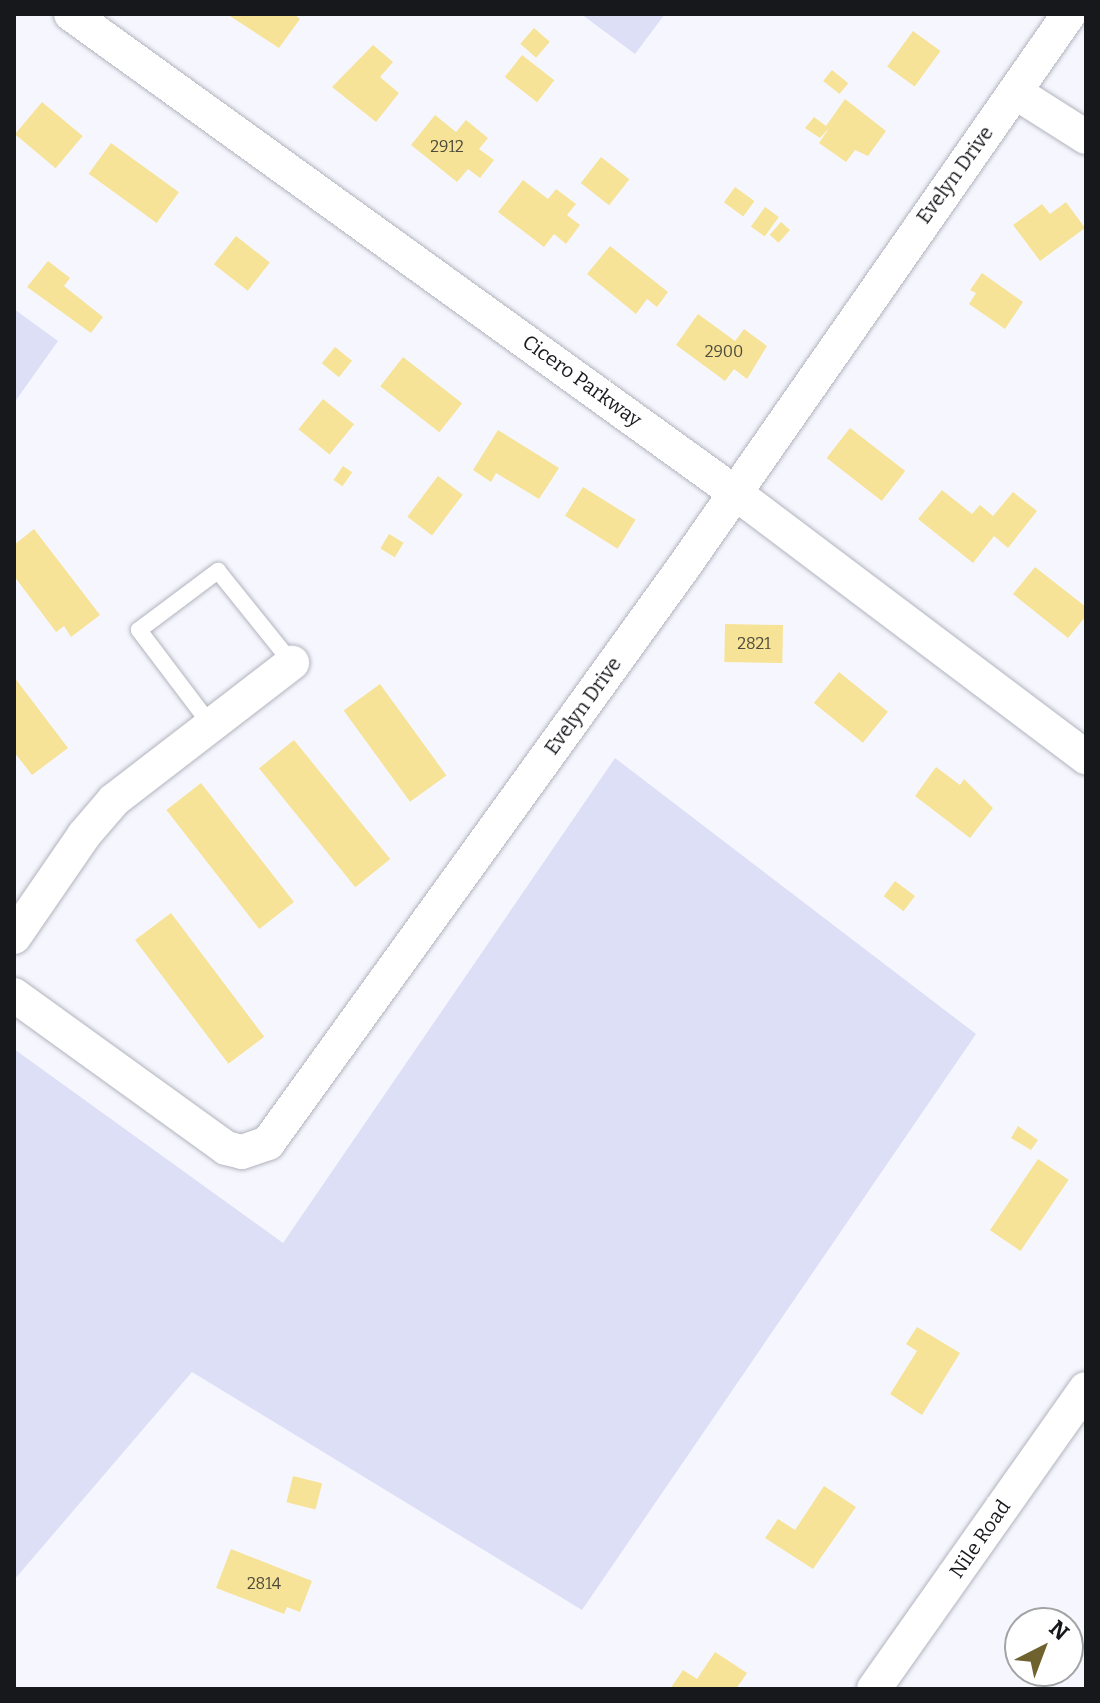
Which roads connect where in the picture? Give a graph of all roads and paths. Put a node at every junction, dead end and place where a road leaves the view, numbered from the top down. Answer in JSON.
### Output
{"nodes":[{"id":1,"x":71,"y":14,"type":"edge"},
{"id":2,"x":1069,"y":14,"type":"edge"},
{"id":3,"x":1015,"y":92,"type":"junction"},
{"id":4,"x":1086,"y":137,"type":"edge"},
{"id":5,"x":734,"y":492,"type":"junction"},
{"id":6,"x":292,"y":663,"type":"joint"},
{"id":7,"x":210,"y":724,"type":"junction"},
{"id":8,"x":1086,"y":757,"type":"edge"},
{"id":9,"x":14,"y":937,"type":"edge"},
{"id":10,"x":14,"y":995,"type":"edge"},
{"id":11,"x":1086,"y":1389,"type":"edge"},
{"id":12,"x":874,"y":1689,"type":"edge"}],
"edges":[{"from":1,"to":5,"type":"street","name":"Cicero Parkway"},
{"from":2,"to":3,"type":"street","name":"Evelyn Drive"},
{"from":3,"to":4,"type":"street"},
{"from":3,"to":5,"type":"street","name":"Evelyn Drive"},
{"from":5,"to":8,"type":"street","name":"Cicero Parkway"},
{"from":5,"to":10,"type":"street","name":"Evelyn Drive"},
{"from":6,"to":7,"type":"street"},
{"from":6,"to":7,"type":"lane"},
{"from":7,"to":9,"type":"street"},
{"from":11,"to":12,"type":"street","name":"Nile Road"}]}
